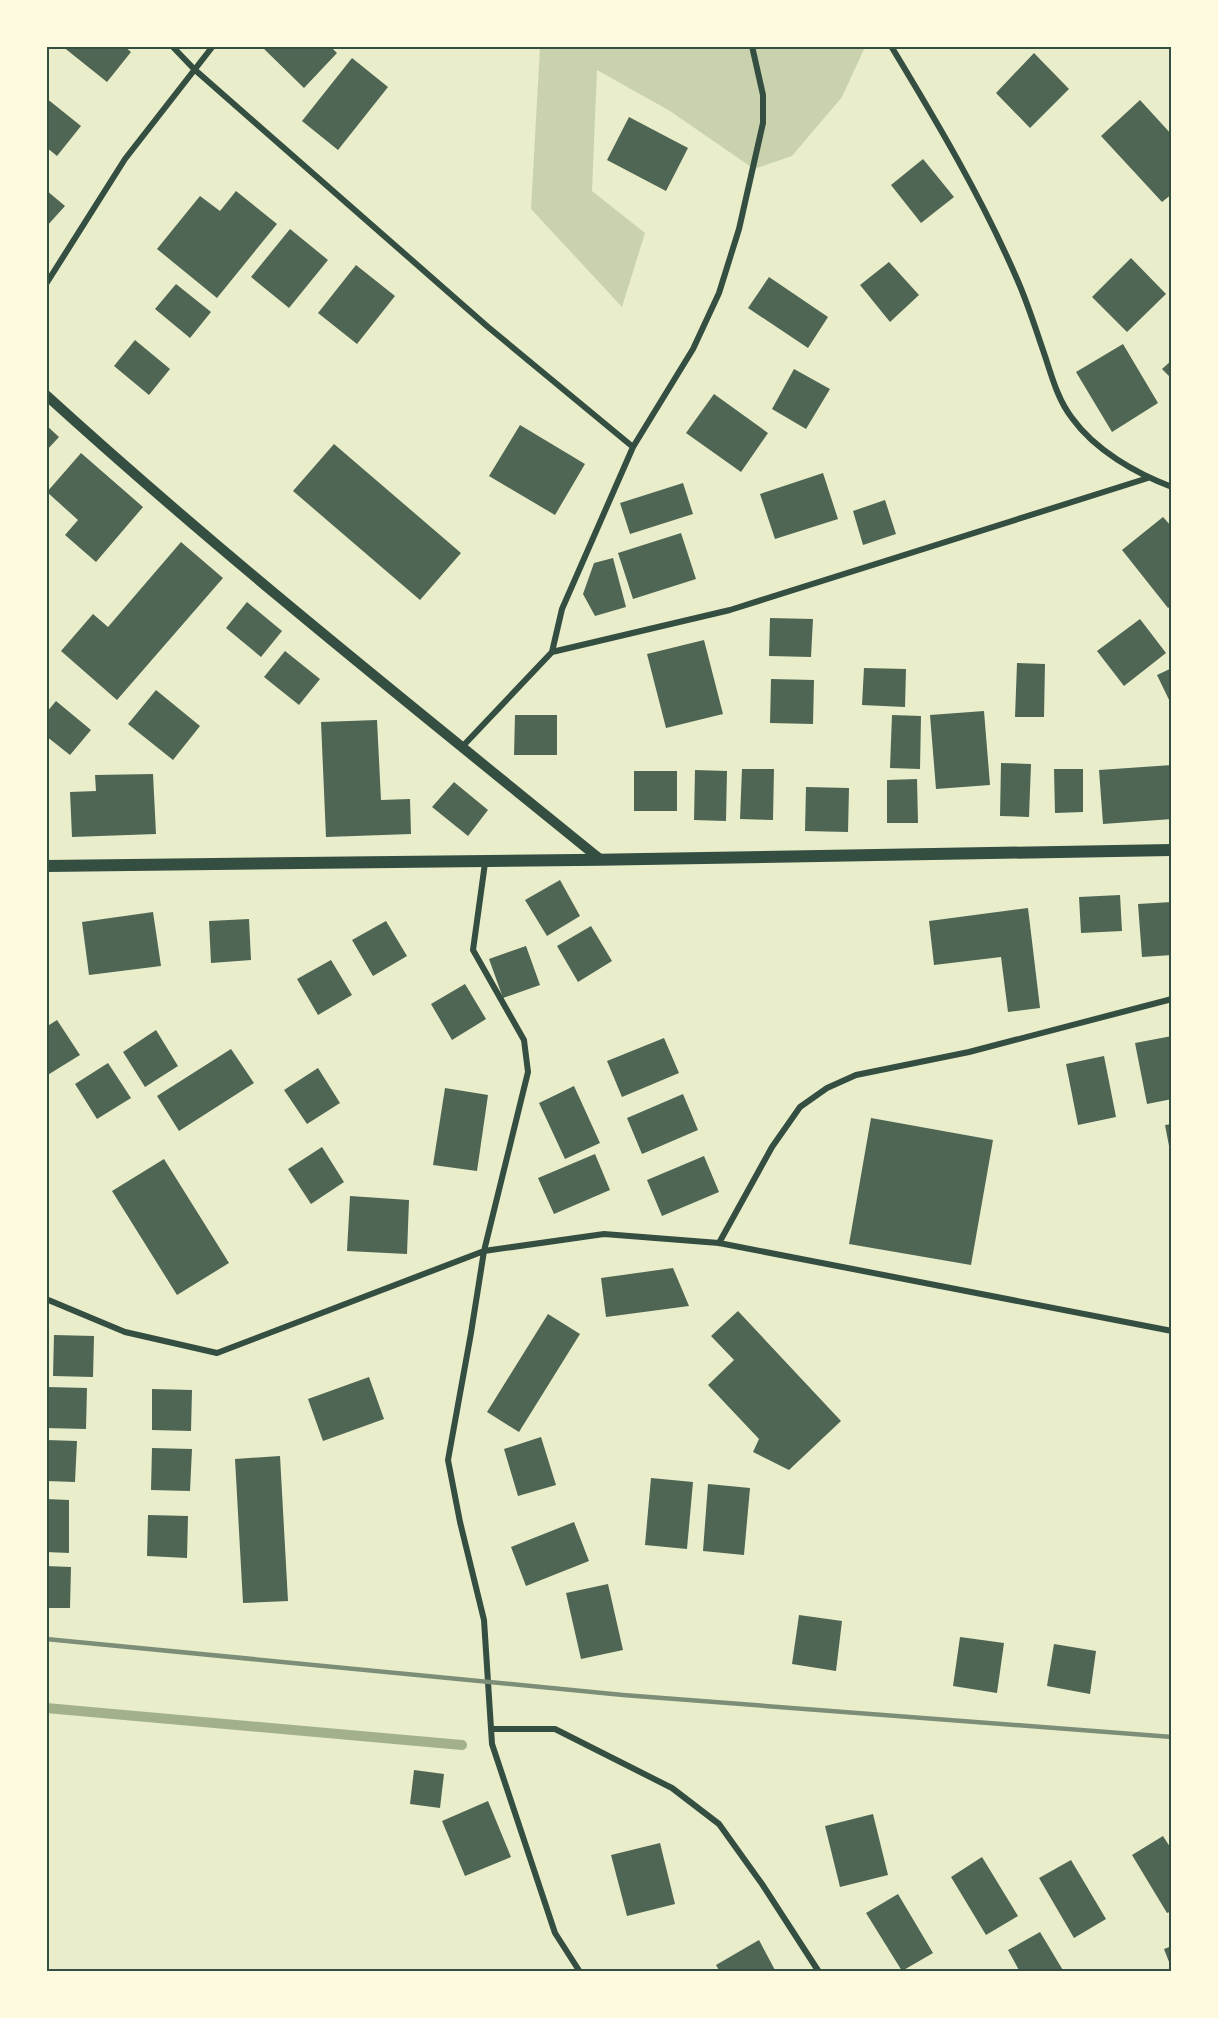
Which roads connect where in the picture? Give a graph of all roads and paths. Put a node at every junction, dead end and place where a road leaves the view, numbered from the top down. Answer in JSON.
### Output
{"nodes":[{"id":1,"x":172,"y":46,"type":"edge"},
{"id":2,"x":213,"y":46,"type":"edge"},
{"id":3,"x":753,"y":46,"type":"edge"},
{"id":4,"x":891,"y":46,"type":"edge"},
{"id":5,"x":194,"y":69,"type":"junction"},
{"id":6,"x":46,"y":284,"type":"edge"},
{"id":7,"x":46,"y":395,"type":"edge"},
{"id":8,"x":633,"y":447,"type":"junction"},
{"id":9,"x":1148,"y":478,"type":"junction"},
{"id":10,"x":1172,"y":487,"type":"edge"},
{"id":11,"x":552,"y":652,"type":"junction"},
{"id":12,"x":462,"y":747,"type":"junction"},
{"id":13,"x":1172,"y":850,"type":"edge"},
{"id":14,"x":600,"y":859,"type":"junction"},
{"id":15,"x":485,"y":863,"type":"junction"},
{"id":16,"x":46,"y":866,"type":"edge"},
{"id":17,"x":1172,"y":999,"type":"edge"},
{"id":18,"x":719,"y":1243,"type":"junction"},
{"id":19,"x":484,"y":1251,"type":"junction"},
{"id":20,"x":46,"y":1299,"type":"edge"},
{"id":21,"x":1172,"y":1331,"type":"edge"},
{"id":22,"x":491,"y":1729,"type":"junction"},
{"id":23,"x":580,"y":1971,"type":"edge"},
{"id":24,"x":819,"y":1971,"type":"edge"}],
"edges":[{"from":1,"to":5,"type":"street"},
{"from":2,"to":5,"type":"street"},
{"from":3,"to":8,"type":"street"},
{"from":4,"to":9,"type":"street"},
{"from":5,"to":6,"type":"street"},
{"from":5,"to":8,"type":"street"},
{"from":7,"to":12,"type":"street"},
{"from":8,"to":11,"type":"street"},
{"from":9,"to":10,"type":"street"},
{"from":9,"to":11,"type":"street"},
{"from":11,"to":12,"type":"street"},
{"from":12,"to":14,"type":"street"},
{"from":13,"to":14,"type":"main road"},
{"from":14,"to":15,"type":"main road"},
{"from":15,"to":16,"type":"main road"},
{"from":15,"to":19,"type":"street"},
{"from":17,"to":18,"type":"street"},
{"from":18,"to":19,"type":"street"},
{"from":18,"to":21,"type":"street"},
{"from":19,"to":20,"type":"street"},
{"from":19,"to":22,"type":"street"},
{"from":22,"to":23,"type":"street"},
{"from":22,"to":24,"type":"street"}]}
